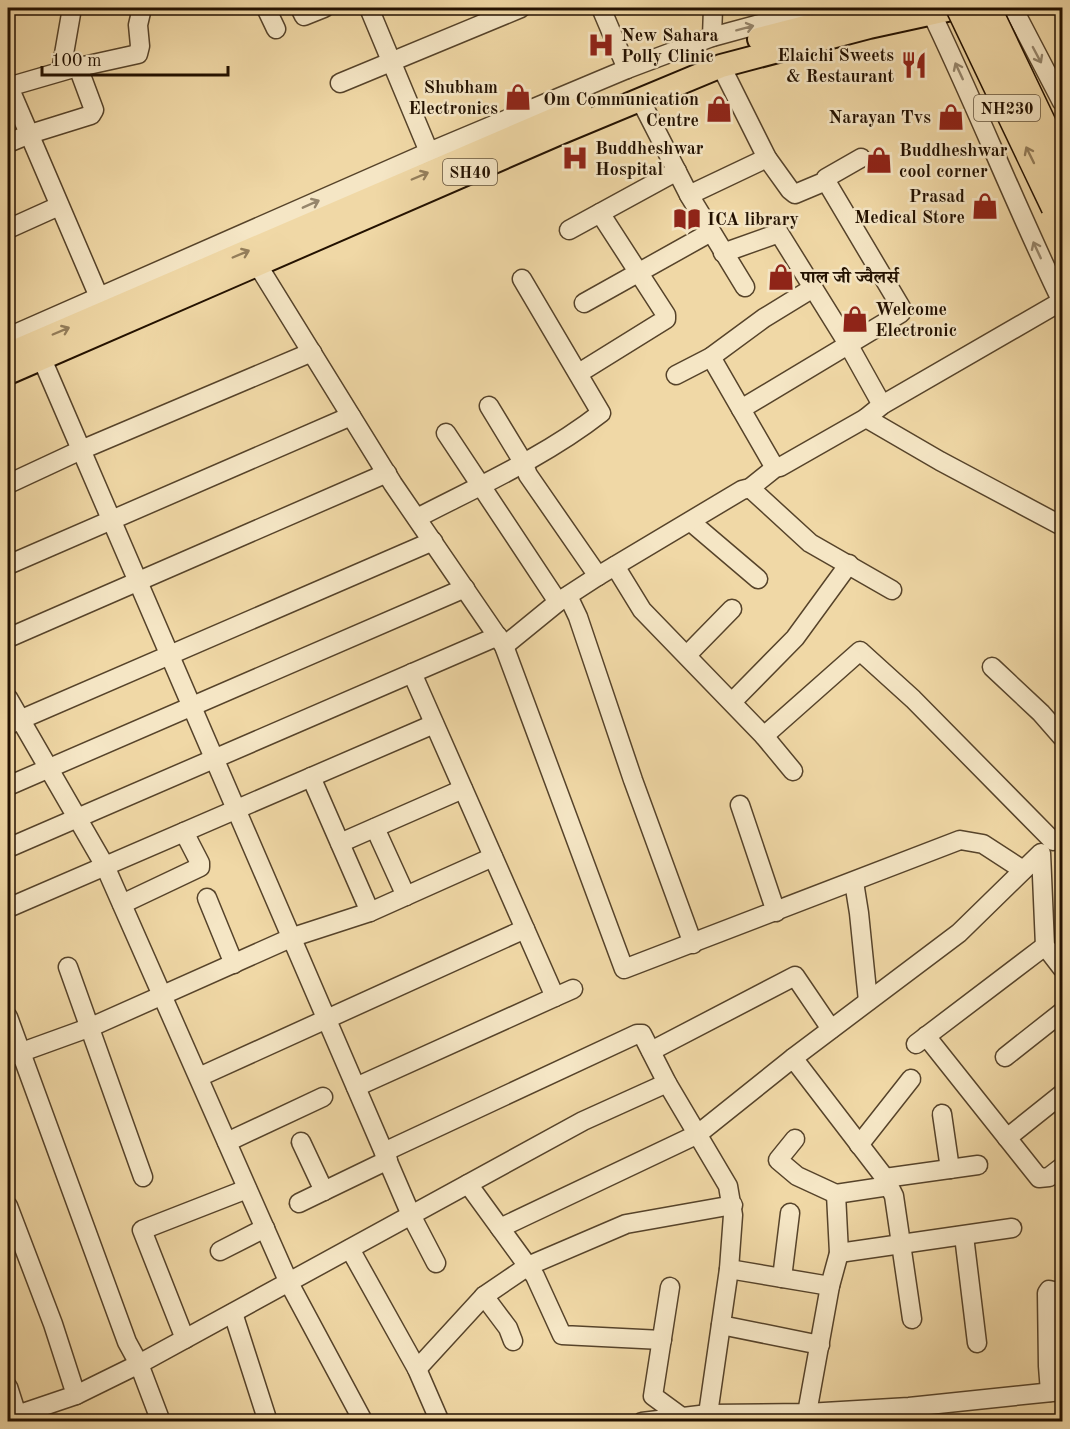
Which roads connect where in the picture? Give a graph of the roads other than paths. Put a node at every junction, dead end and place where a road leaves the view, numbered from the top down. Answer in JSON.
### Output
{"nodes":[{"id":1,"x":72,"y":8,"type":"edge"},
{"id":2,"x":142,"y":8,"type":"edge"},
{"id":3,"x":266,"y":8,"type":"edge"},
{"id":4,"x":300,"y":8,"type":"edge"},
{"id":5,"x":324,"y":8,"type":"edge"},
{"id":6,"x":369,"y":8,"type":"edge"},
{"id":7,"x":521,"y":8,"type":"edge"},
{"id":8,"x":602,"y":8,"type":"edge"},
{"id":9,"x":713,"y":8,"type":"edge"},
{"id":10,"x":879,"y":8,"type":"edge"},
{"id":11,"x":989,"y":8,"type":"edge"},
{"id":12,"x":1013,"y":8,"type":"edge"},
{"id":13,"x":943,"y":9,"type":"edge"},
{"id":14,"x":849,"y":23,"type":"junction"},
{"id":15,"x":276,"y":29,"type":"dead end"},
{"id":16,"x":712,"y":37,"type":"junction"},
{"id":17,"x":390,"y":61,"type":"junction"},
{"id":18,"x":70,"y":69,"type":"junction"},
{"id":19,"x":627,"y":69,"type":"junction"},
{"id":20,"x":722,"y":70,"type":"junction"},
{"id":21,"x":340,"y":83,"type":"dead end"},
{"id":22,"x":8,"y":87,"type":"edge"},
{"id":23,"x":1062,"y":102,"type":"edge"},
{"id":24,"x":643,"y":105,"type":"junction"},
{"id":25,"x":30,"y":134,"type":"junction"},
{"id":26,"x":8,"y":143,"type":"edge"},
{"id":27,"x":429,"y":152,"type":"junction"},
{"id":28,"x":767,"y":158,"type":"junction"},
{"id":29,"x":861,"y":158,"type":"dead end"},
{"id":30,"x":1062,"y":165,"type":"edge"},
{"id":31,"x":677,"y":171,"type":"junction"},
{"id":32,"x":826,"y":181,"type":"junction"},
{"id":33,"x":689,"y":195,"type":"junction"},
{"id":34,"x":59,"y":206,"type":"junction"},
{"id":35,"x":1055,"y":207,"type":"dead end"},
{"id":36,"x":600,"y":213,"type":"junction"},
{"id":37,"x":8,"y":229,"type":"edge"},
{"id":38,"x":569,"y":230,"type":"dead end"},
{"id":39,"x":711,"y":232,"type":"junction"},
{"id":40,"x":261,"y":252,"type":"junction"},
{"id":41,"x":723,"y":253,"type":"junction"},
{"id":42,"x":640,"y":273,"type":"junction"},
{"id":43,"x":522,"y":279,"type":"dead end"},
{"id":44,"x":148,"y":285,"type":"junction"},
{"id":45,"x":745,"y":287,"type":"dead end"},
{"id":46,"x":813,"y":288,"type":"junction"},
{"id":47,"x":99,"y":297,"type":"junction"},
{"id":48,"x":1062,"y":302,"type":"edge"},
{"id":49,"x":584,"y":303,"type":"dead end"},
{"id":50,"x":8,"y":337,"type":"edge"},
{"id":51,"x":848,"y":344,"type":"junction"},
{"id":52,"x":312,"y":352,"type":"junction"},
{"id":53,"x":8,"y":354,"type":"edge"},
{"id":54,"x":711,"y":357,"type":"junction"},
{"id":55,"x":45,"y":366,"type":"junction"},
{"id":56,"x":8,"y":373,"type":"edge"},
{"id":57,"x":579,"y":373,"type":"junction"},
{"id":58,"x":676,"y":375,"type":"dead end"},
{"id":59,"x":8,"y":381,"type":"edge"},
{"id":60,"x":882,"y":405,"type":"junction"},
{"id":61,"x":489,"y":406,"type":"dead end"},
{"id":62,"x":741,"y":409,"type":"junction"},
{"id":63,"x":351,"y":416,"type":"junction"},
{"id":64,"x":866,"y":418,"type":"junction"},
{"id":65,"x":446,"y":433,"type":"dead end"},
{"id":66,"x":81,"y":450,"type":"junction"},
{"id":67,"x":523,"y":462,"type":"junction"},
{"id":68,"x":775,"y":468,"type":"junction"},
{"id":69,"x":387,"y":473,"type":"junction"},
{"id":70,"x":8,"y":484,"type":"edge"},
{"id":71,"x":480,"y":486,"type":"junction"},
{"id":72,"x":750,"y":488,"type":"junction"},
{"id":73,"x":417,"y":518,"type":"junction"},
{"id":74,"x":112,"y":520,"type":"junction"},
{"id":75,"x":691,"y":522,"type":"junction"},
{"id":76,"x":1062,"y":526,"type":"edge"},
{"id":77,"x":433,"y":541,"type":"junction"},
{"id":78,"x":849,"y":564,"type":"junction"},
{"id":79,"x":8,"y":565,"type":"edge"},
{"id":80,"x":615,"y":566,"type":"junction"},
{"id":81,"x":598,"y":576,"type":"junction"},
{"id":82,"x":758,"y":579,"type":"dead end"},
{"id":83,"x":138,"y":581,"type":"junction"},
{"id":84,"x":465,"y":588,"type":"junction"},
{"id":85,"x":892,"y":590,"type":"dead end"},
{"id":86,"x":563,"y":599,"type":"junction"},
{"id":87,"x":732,"y":609,"type":"dead end"},
{"id":88,"x":8,"y":638,"type":"edge"},
{"id":89,"x":501,"y":641,"type":"junction"},
{"id":90,"x":170,"y":655,"type":"junction"},
{"id":91,"x":687,"y":655,"type":"junction"},
{"id":92,"x":993,"y":667,"type":"dead end"},
{"id":93,"x":412,"y":673,"type":"junction"},
{"id":94,"x":8,"y":698,"type":"edge"},
{"id":95,"x":733,"y":701,"type":"junction"},
{"id":96,"x":192,"y":706,"type":"junction"},
{"id":97,"x":14,"y":722,"type":"edge"},
{"id":98,"x":434,"y":724,"type":"junction"},
{"id":99,"x":764,"y":736,"type":"junction"},
{"id":100,"x":1062,"y":737,"type":"edge"},
{"id":101,"x":214,"y":758,"type":"junction"},
{"id":102,"x":48,"y":769,"type":"junction"},
{"id":103,"x":793,"y":771,"type":"dead end"},
{"id":104,"x":311,"y":777,"type":"junction"},
{"id":105,"x":8,"y":786,"type":"edge"},
{"id":106,"x":463,"y":789,"type":"junction"},
{"id":107,"x":740,"y":806,"type":"dead end"},
{"id":108,"x":236,"y":809,"type":"junction"},
{"id":109,"x":77,"y":818,"type":"junction"},
{"id":110,"x":375,"y":828,"type":"junction"},
{"id":111,"x":184,"y":832,"type":"junction"},
{"id":112,"x":1052,"y":842,"type":"edge"},
{"id":113,"x":340,"y":843,"type":"junction"},
{"id":114,"x":8,"y":848,"type":"edge"},
{"id":115,"x":493,"y":857,"type":"junction"},
{"id":116,"x":105,"y":866,"type":"junction"},
{"id":117,"x":1023,"y":870,"type":"junction"},
{"id":118,"x":854,"y":882,"type":"junction"},
{"id":119,"x":406,"y":896,"type":"junction"},
{"id":120,"x":207,"y":898,"type":"dead end"},
{"id":121,"x":122,"y":904,"type":"junction"},
{"id":122,"x":8,"y":908,"type":"edge"},
{"id":123,"x":370,"y":912,"type":"junction"},
{"id":124,"x":776,"y":912,"type":"junction"},
{"id":125,"x":525,"y":929,"type":"junction"},
{"id":126,"x":293,"y":937,"type":"junction"},
{"id":127,"x":693,"y":944,"type":"junction"},
{"id":128,"x":1045,"y":945,"type":"junction"},
{"id":129,"x":234,"y":964,"type":"junction"},
{"id":130,"x":68,"y":967,"type":"dead end"},
{"id":131,"x":1062,"y":968,"type":"edge"},
{"id":132,"x":573,"y":989,"type":"dead end"},
{"id":133,"x":162,"y":995,"type":"junction"},
{"id":134,"x":555,"y":997,"type":"junction"},
{"id":135,"x":868,"y":1001,"type":"junction"},
{"id":136,"x":1062,"y":1012,"type":"edge"},
{"id":137,"x":8,"y":1017,"type":"edge"},
{"id":138,"x":327,"y":1019,"type":"junction"},
{"id":139,"x":91,"y":1027,"type":"junction"},
{"id":140,"x":831,"y":1029,"type":"junction"},
{"id":141,"x":651,"y":1051,"type":"junction"},
{"id":142,"x":15,"y":1055,"type":"edge"},
{"id":143,"x":1005,"y":1057,"type":"dead end"},
{"id":144,"x":793,"y":1058,"type":"junction"},
{"id":145,"x":199,"y":1077,"type":"junction"},
{"id":146,"x":911,"y":1079,"type":"dead end"},
{"id":147,"x":667,"y":1083,"type":"junction"},
{"id":148,"x":356,"y":1087,"type":"junction"},
{"id":149,"x":1062,"y":1094,"type":"edge"},
{"id":150,"x":323,"y":1097,"type":"dead end"},
{"id":151,"x":942,"y":1114,"type":"dead end"},
{"id":152,"x":698,"y":1134,"type":"junction"},
{"id":153,"x":1006,"y":1138,"type":"junction"},
{"id":154,"x":795,"y":1139,"type":"dead end"},
{"id":155,"x":227,"y":1142,"type":"junction"},
{"id":156,"x":301,"y":1142,"type":"dead end"},
{"id":157,"x":860,"y":1145,"type":"junction"},
{"id":158,"x":386,"y":1156,"type":"junction"},
{"id":159,"x":978,"y":1165,"type":"dead end"},
{"id":160,"x":1062,"y":1167,"type":"edge"},
{"id":161,"x":950,"y":1169,"type":"junction"},
{"id":162,"x":143,"y":1177,"type":"dead end"},
{"id":163,"x":887,"y":1182,"type":"junction"},
{"id":164,"x":468,"y":1184,"type":"junction"},
{"id":165,"x":248,"y":1189,"type":"junction"},
{"id":166,"x":324,"y":1191,"type":"junction"},
{"id":167,"x":836,"y":1194,"type":"junction"},
{"id":168,"x":299,"y":1203,"type":"dead end"},
{"id":169,"x":733,"y":1205,"type":"junction"},
{"id":170,"x":8,"y":1206,"type":"edge"},
{"id":171,"x":790,"y":1213,"type":"dead end"},
{"id":172,"x":411,"y":1215,"type":"junction"},
{"id":173,"x":265,"y":1228,"type":"junction"},
{"id":174,"x":500,"y":1228,"type":"junction"},
{"id":175,"x":1012,"y":1228,"type":"dead end"},
{"id":176,"x":964,"y":1236,"type":"junction"},
{"id":177,"x":901,"y":1245,"type":"junction"},
{"id":178,"x":350,"y":1249,"type":"junction"},
{"id":179,"x":220,"y":1251,"type":"dead end"},
{"id":180,"x":839,"y":1253,"type":"junction"},
{"id":181,"x":436,"y":1263,"type":"dead end"},
{"id":182,"x":528,"y":1266,"type":"junction"},
{"id":183,"x":729,"y":1269,"type":"junction"},
{"id":184,"x":782,"y":1278,"type":"junction"},
{"id":185,"x":289,"y":1283,"type":"junction"},
{"id":186,"x":830,"y":1286,"type":"junction"},
{"id":187,"x":670,"y":1287,"type":"dead end"},
{"id":188,"x":1062,"y":1293,"type":"edge"},
{"id":189,"x":484,"y":1296,"type":"junction"},
{"id":190,"x":233,"y":1313,"type":"junction"},
{"id":191,"x":912,"y":1318,"type":"dead end"},
{"id":192,"x":721,"y":1325,"type":"junction"},
{"id":193,"x":185,"y":1339,"type":"junction"},
{"id":194,"x":662,"y":1340,"type":"junction"},
{"id":195,"x":513,"y":1341,"type":"dead end"},
{"id":196,"x":977,"y":1343,"type":"dead end"},
{"id":197,"x":820,"y":1346,"type":"junction"},
{"id":198,"x":139,"y":1364,"type":"junction"},
{"id":199,"x":417,"y":1369,"type":"junction"},
{"id":200,"x":8,"y":1387,"type":"edge"},
{"id":201,"x":1056,"y":1391,"type":"edge"},
{"id":202,"x":76,"y":1395,"type":"junction"},
{"id":203,"x":807,"y":1413,"type":"junction"},
{"id":204,"x":708,"y":1414,"type":"junction"},
{"id":205,"x":12,"y":1417,"type":"edge"},
{"id":206,"x":683,"y":1418,"type":"junction"},
{"id":207,"x":363,"y":1421,"type":"edge"},
{"id":208,"x":161,"y":1422,"type":"edge"},
{"id":209,"x":268,"y":1422,"type":"edge"},
{"id":210,"x":440,"y":1422,"type":"edge"},
{"id":211,"x":642,"y":1422,"type":"edge"}],
"edges":[{"from":1,"to":18,"type":"street"},
{"from":2,"to":18,"type":"street"},
{"from":3,"to":15,"type":"street"},
{"from":4,"to":5,"type":"street"},
{"from":6,"to":17,"type":"street"},
{"from":7,"to":17,"type":"street"},
{"from":8,"to":19,"type":"street"},
{"from":9,"to":16,"type":"street"},
{"from":10,"to":14,"type":"main road","number":"SH40"},
{"from":11,"to":13,"type":"main road"},
{"from":11,"to":30,"type":"highway","number":"NH230","bridge":true},
{"from":12,"to":23,"type":"street","one_way":true},
{"from":13,"to":14,"type":"main road","number":"SH40"},
{"from":35,"to":13,"type":"highway","number":"NH230","one_way":true,"bridge":true},
{"from":48,"to":13,"type":"street","one_way":true},
{"from":16,"to":14,"type":"street","one_way":true},
{"from":14,"to":20,"type":"main road","number":"SH40"},
{"from":40,"to":14,"type":"main road","number":"SH40","one_way":true},
{"from":16,"to":19,"type":"street"},
{"from":17,"to":21,"type":"street"},
{"from":17,"to":27,"type":"street"},
{"from":18,"to":22,"type":"street"},
{"from":18,"to":25,"type":"street"},
{"from":19,"to":27,"type":"street"},
{"from":20,"to":24,"type":"street"},
{"from":20,"to":28,"type":"street"},
{"from":20,"to":40,"type":"main road","number":"SH40"},
{"from":22,"to":25,"type":"street"},
{"from":24,"to":31,"type":"street"},
{"from":24,"to":40,"type":"street"},
{"from":25,"to":26,"type":"street"},
{"from":25,"to":34,"type":"street"},
{"from":40,"to":27,"type":"street","one_way":true},
{"from":28,"to":32,"type":"street"},
{"from":28,"to":33,"type":"street"},
{"from":29,"to":32,"type":"street"},
{"from":31,"to":33,"type":"street"},
{"from":31,"to":36,"type":"street"},
{"from":32,"to":51,"type":"street"},
{"from":33,"to":39,"type":"street"},
{"from":34,"to":37,"type":"street"},
{"from":34,"to":47,"type":"street"},
{"from":36,"to":38,"type":"street"},
{"from":36,"to":42,"type":"street"},
{"from":39,"to":41,"type":"street"},
{"from":39,"to":42,"type":"street"},
{"from":44,"to":40,"type":"main road","number":"SH40","one_way":true},
{"from":40,"to":52,"type":"street"},
{"from":40,"to":55,"type":"street"},
{"from":40,"to":56,"type":"main road","number":"SH40"},
{"from":41,"to":45,"type":"street"},
{"from":41,"to":46,"type":"street"},
{"from":42,"to":49,"type":"street"},
{"from":42,"to":57,"type":"street"},
{"from":43,"to":57,"type":"street"},
{"from":44,"to":47,"type":"street"},
{"from":53,"to":44,"type":"main road","number":"SH40","one_way":true},
{"from":46,"to":51,"type":"street"},
{"from":46,"to":54,"type":"street"},
{"from":47,"to":50,"type":"street"},
{"from":48,"to":60,"type":"street"},
{"from":51,"to":60,"type":"street"},
{"from":51,"to":62,"type":"street"},
{"from":52,"to":63,"type":"street"},
{"from":52,"to":66,"type":"street"},
{"from":54,"to":58,"type":"street"},
{"from":54,"to":62,"type":"street"},
{"from":55,"to":59,"type":"street"},
{"from":55,"to":66,"type":"street"},
{"from":57,"to":67,"type":"street"},
{"from":60,"to":64,"type":"street"},
{"from":61,"to":67,"type":"street"},
{"from":62,"to":68,"type":"street"},
{"from":63,"to":69,"type":"street"},
{"from":63,"to":74,"type":"street"},
{"from":64,"to":68,"type":"street"},
{"from":64,"to":76,"type":"street"},
{"from":65,"to":71,"type":"street"},
{"from":66,"to":70,"type":"street"},
{"from":66,"to":74,"type":"street"},
{"from":67,"to":71,"type":"street"},
{"from":67,"to":81,"type":"street"},
{"from":68,"to":72,"type":"street"},
{"from":69,"to":73,"type":"street"},
{"from":69,"to":83,"type":"street"},
{"from":71,"to":73,"type":"street"},
{"from":71,"to":86,"type":"street"},
{"from":72,"to":75,"type":"street"},
{"from":72,"to":78,"type":"street"},
{"from":73,"to":77,"type":"street"},
{"from":74,"to":79,"type":"street"},
{"from":74,"to":83,"type":"street"},
{"from":75,"to":80,"type":"street"},
{"from":75,"to":82,"type":"street"},
{"from":77,"to":84,"type":"street"},
{"from":77,"to":90,"type":"street"},
{"from":78,"to":85,"type":"street"},
{"from":78,"to":95,"type":"street"},
{"from":80,"to":81,"type":"street"},
{"from":80,"to":91,"type":"street"},
{"from":81,"to":86,"type":"street"},
{"from":83,"to":88,"type":"street"},
{"from":83,"to":90,"type":"street"},
{"from":84,"to":89,"type":"street"},
{"from":84,"to":96,"type":"street"},
{"from":86,"to":89,"type":"street"},
{"from":86,"to":127,"type":"street"},
{"from":87,"to":91,"type":"street"},
{"from":89,"to":93,"type":"street"},
{"from":89,"to":127,"type":"street"},
{"from":90,"to":96,"type":"street"},
{"from":90,"to":97,"type":"street"},
{"from":91,"to":95,"type":"street"},
{"from":92,"to":100,"type":"street"},
{"from":93,"to":98,"type":"street"},
{"from":93,"to":101,"type":"street"},
{"from":94,"to":97,"type":"street"},
{"from":95,"to":99,"type":"street"},
{"from":96,"to":101,"type":"street"},
{"from":96,"to":102,"type":"street"},
{"from":97,"to":102,"type":"street"},
{"from":98,"to":104,"type":"street"},
{"from":98,"to":106,"type":"street"},
{"from":99,"to":103,"type":"street"},
{"from":99,"to":112,"type":"street"},
{"from":101,"to":108,"type":"street"},
{"from":101,"to":109,"type":"street"},
{"from":102,"to":105,"type":"street"},
{"from":102,"to":109,"type":"street"},
{"from":104,"to":108,"type":"street"},
{"from":104,"to":113,"type":"street"},
{"from":106,"to":110,"type":"street"},
{"from":106,"to":115,"type":"street"},
{"from":107,"to":124,"type":"street"},
{"from":108,"to":111,"type":"street"},
{"from":108,"to":126,"type":"street"},
{"from":109,"to":114,"type":"street"},
{"from":109,"to":116,"type":"street"},
{"from":110,"to":113,"type":"street"},
{"from":110,"to":119,"type":"street"},
{"from":111,"to":116,"type":"street"},
{"from":111,"to":121,"type":"street"},
{"from":112,"to":117,"type":"street"},
{"from":112,"to":128,"type":"street"},
{"from":113,"to":123,"type":"street"},
{"from":115,"to":119,"type":"street"},
{"from":115,"to":125,"type":"street"},
{"from":116,"to":121,"type":"street"},
{"from":116,"to":122,"type":"street"},
{"from":117,"to":118,"type":"street"},
{"from":117,"to":135,"type":"street"},
{"from":118,"to":124,"type":"street"},
{"from":118,"to":135,"type":"street"},
{"from":119,"to":123,"type":"street"},
{"from":120,"to":129,"type":"street"},
{"from":121,"to":133,"type":"street"},
{"from":123,"to":126,"type":"street"},
{"from":124,"to":127,"type":"street"},
{"from":125,"to":134,"type":"street"},
{"from":125,"to":138,"type":"street"},
{"from":126,"to":129,"type":"street"},
{"from":126,"to":138,"type":"street"},
{"from":128,"to":131,"type":"street"},
{"from":128,"to":153,"type":"street"},
{"from":129,"to":133,"type":"street"},
{"from":130,"to":139,"type":"street"},
{"from":132,"to":134,"type":"street"},
{"from":133,"to":139,"type":"street"},
{"from":133,"to":145,"type":"street"},
{"from":134,"to":148,"type":"street"},
{"from":135,"to":140,"type":"street"},
{"from":136,"to":143,"type":"street"},
{"from":137,"to":142,"type":"street"},
{"from":138,"to":145,"type":"street"},
{"from":138,"to":148,"type":"street"},
{"from":139,"to":142,"type":"street"},
{"from":139,"to":162,"type":"street"},
{"from":140,"to":141,"type":"street"},
{"from":140,"to":144,"type":"street"},
{"from":141,"to":147,"type":"street"},
{"from":141,"to":158,"type":"street"},
{"from":142,"to":198,"type":"street"},
{"from":144,"to":152,"type":"street"},
{"from":144,"to":157,"type":"street"},
{"from":145,"to":155,"type":"street"},
{"from":146,"to":157,"type":"street"},
{"from":147,"to":152,"type":"street"},
{"from":147,"to":164,"type":"street"},
{"from":148,"to":158,"type":"street"},
{"from":149,"to":153,"type":"street"},
{"from":150,"to":155,"type":"street"},
{"from":151,"to":161,"type":"street"},
{"from":152,"to":169,"type":"street"},
{"from":152,"to":174,"type":"street"},
{"from":153,"to":160,"type":"street"},
{"from":154,"to":167,"type":"street"},
{"from":155,"to":165,"type":"street"},
{"from":156,"to":166,"type":"street"},
{"from":157,"to":163,"type":"street"},
{"from":158,"to":166,"type":"street"},
{"from":158,"to":172,"type":"street"},
{"from":159,"to":161,"type":"street"},
{"from":161,"to":163,"type":"street"},
{"from":163,"to":167,"type":"street"},
{"from":163,"to":177,"type":"street"},
{"from":164,"to":172,"type":"street"},
{"from":164,"to":174,"type":"street"},
{"from":165,"to":173,"type":"street"},
{"from":165,"to":193,"type":"street"},
{"from":166,"to":168,"type":"street"},
{"from":167,"to":180,"type":"street"},
{"from":169,"to":182,"type":"street"},
{"from":169,"to":183,"type":"street"},
{"from":170,"to":202,"type":"street"},
{"from":171,"to":184,"type":"street"},
{"from":172,"to":178,"type":"street"},
{"from":172,"to":181,"type":"street"},
{"from":173,"to":179,"type":"street"},
{"from":173,"to":185,"type":"street"},
{"from":174,"to":182,"type":"street"},
{"from":175,"to":176,"type":"street"},
{"from":176,"to":177,"type":"street"},
{"from":176,"to":196,"type":"street"},
{"from":177,"to":180,"type":"street"},
{"from":177,"to":191,"type":"street"},
{"from":178,"to":185,"type":"street"},
{"from":178,"to":199,"type":"street"},
{"from":180,"to":186,"type":"street"},
{"from":182,"to":189,"type":"street"},
{"from":182,"to":194,"type":"street"},
{"from":183,"to":184,"type":"street"},
{"from":183,"to":192,"type":"street"},
{"from":184,"to":186,"type":"street"},
{"from":185,"to":190,"type":"street"},
{"from":185,"to":207,"type":"street"},
{"from":186,"to":197,"type":"street"},
{"from":187,"to":194,"type":"street"},
{"from":188,"to":201,"type":"street"},
{"from":189,"to":195,"type":"street"},
{"from":189,"to":199,"type":"street"},
{"from":190,"to":193,"type":"street"},
{"from":190,"to":209,"type":"street"},
{"from":192,"to":197,"type":"street"},
{"from":192,"to":204,"type":"street"},
{"from":193,"to":198,"type":"street"},
{"from":194,"to":206,"type":"street"},
{"from":197,"to":203,"type":"street"},
{"from":198,"to":202,"type":"street"},
{"from":198,"to":208,"type":"street"},
{"from":199,"to":210,"type":"street"},
{"from":200,"to":205,"type":"street"},
{"from":201,"to":203,"type":"street"},
{"from":202,"to":205,"type":"street"},
{"from":203,"to":204,"type":"street"},
{"from":204,"to":206,"type":"street"},
{"from":206,"to":211,"type":"street"}]}
